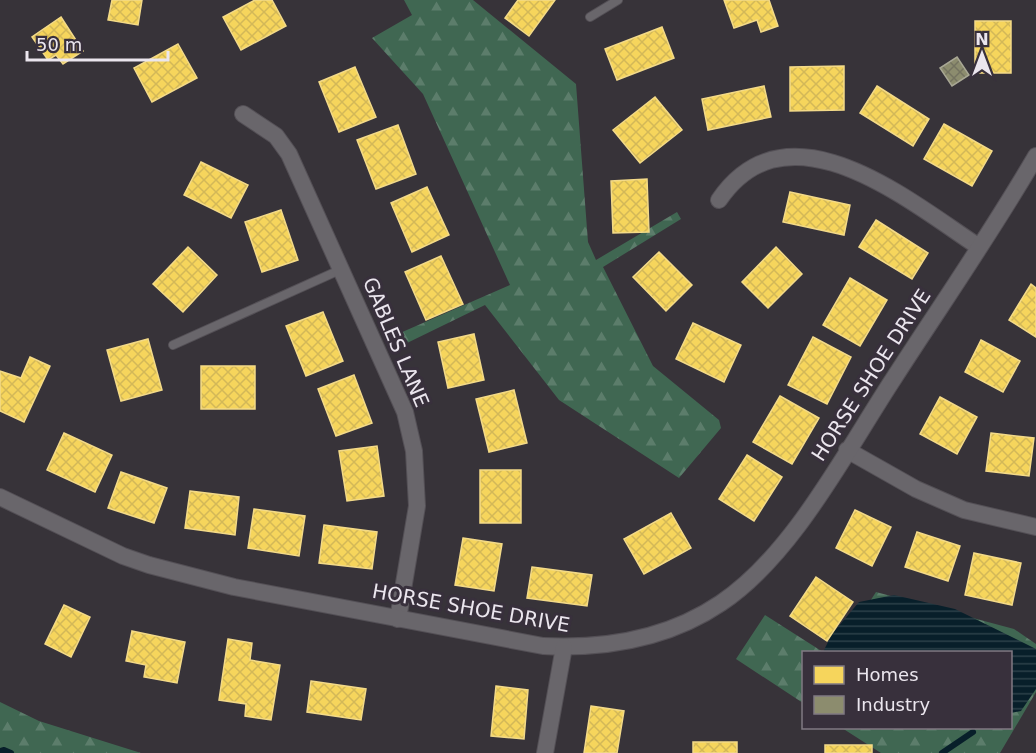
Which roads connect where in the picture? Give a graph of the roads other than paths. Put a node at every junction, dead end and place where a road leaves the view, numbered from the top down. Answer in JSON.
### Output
{"nodes":[{"id":1,"x":618,"y":0,"type":"edge"},
{"id":2,"x":590,"y":17,"type":"dead end"},
{"id":3,"x":243,"y":114,"type":"dead end"},
{"id":4,"x":1036,"y":156,"type":"edge"},
{"id":5,"x":719,"y":200,"type":"dead end"},
{"id":6,"x":979,"y":247,"type":"junction"},
{"id":7,"x":342,"y":269,"type":"junction"},
{"id":8,"x":174,"y":345,"type":"dead end"},
{"id":9,"x":847,"y":450,"type":"junction"},
{"id":10,"x":0,"y":497,"type":"edge"},
{"id":11,"x":1036,"y":527,"type":"edge"},
{"id":12,"x":398,"y":619,"type":"junction"},
{"id":13,"x":564,"y":647,"type":"junction"},
{"id":14,"x":545,"y":753,"type":"edge"}],
"edges":[{"from":1,"to":2,"type":"lane"},
{"from":3,"to":7,"type":"street","name":"GABLES LANE"},
{"from":4,"to":6,"type":"street","name":"HORSE SHOE DRIVE"},
{"from":5,"to":6,"type":"street"},
{"from":6,"to":9,"type":"street","name":"HORSE SHOE DRIVE"},
{"from":7,"to":8,"type":"lane"},
{"from":7,"to":12,"type":"street","name":"GABLES LANE"},
{"from":9,"to":11,"type":"street"},
{"from":9,"to":13,"type":"street","name":"HORSE SHOE DRIVE"},
{"from":10,"to":12,"type":"street","name":"HORSE SHOE DRIVE"},
{"from":12,"to":13,"type":"street","name":"HORSE SHOE DRIVE"},
{"from":13,"to":14,"type":"street"}]}
